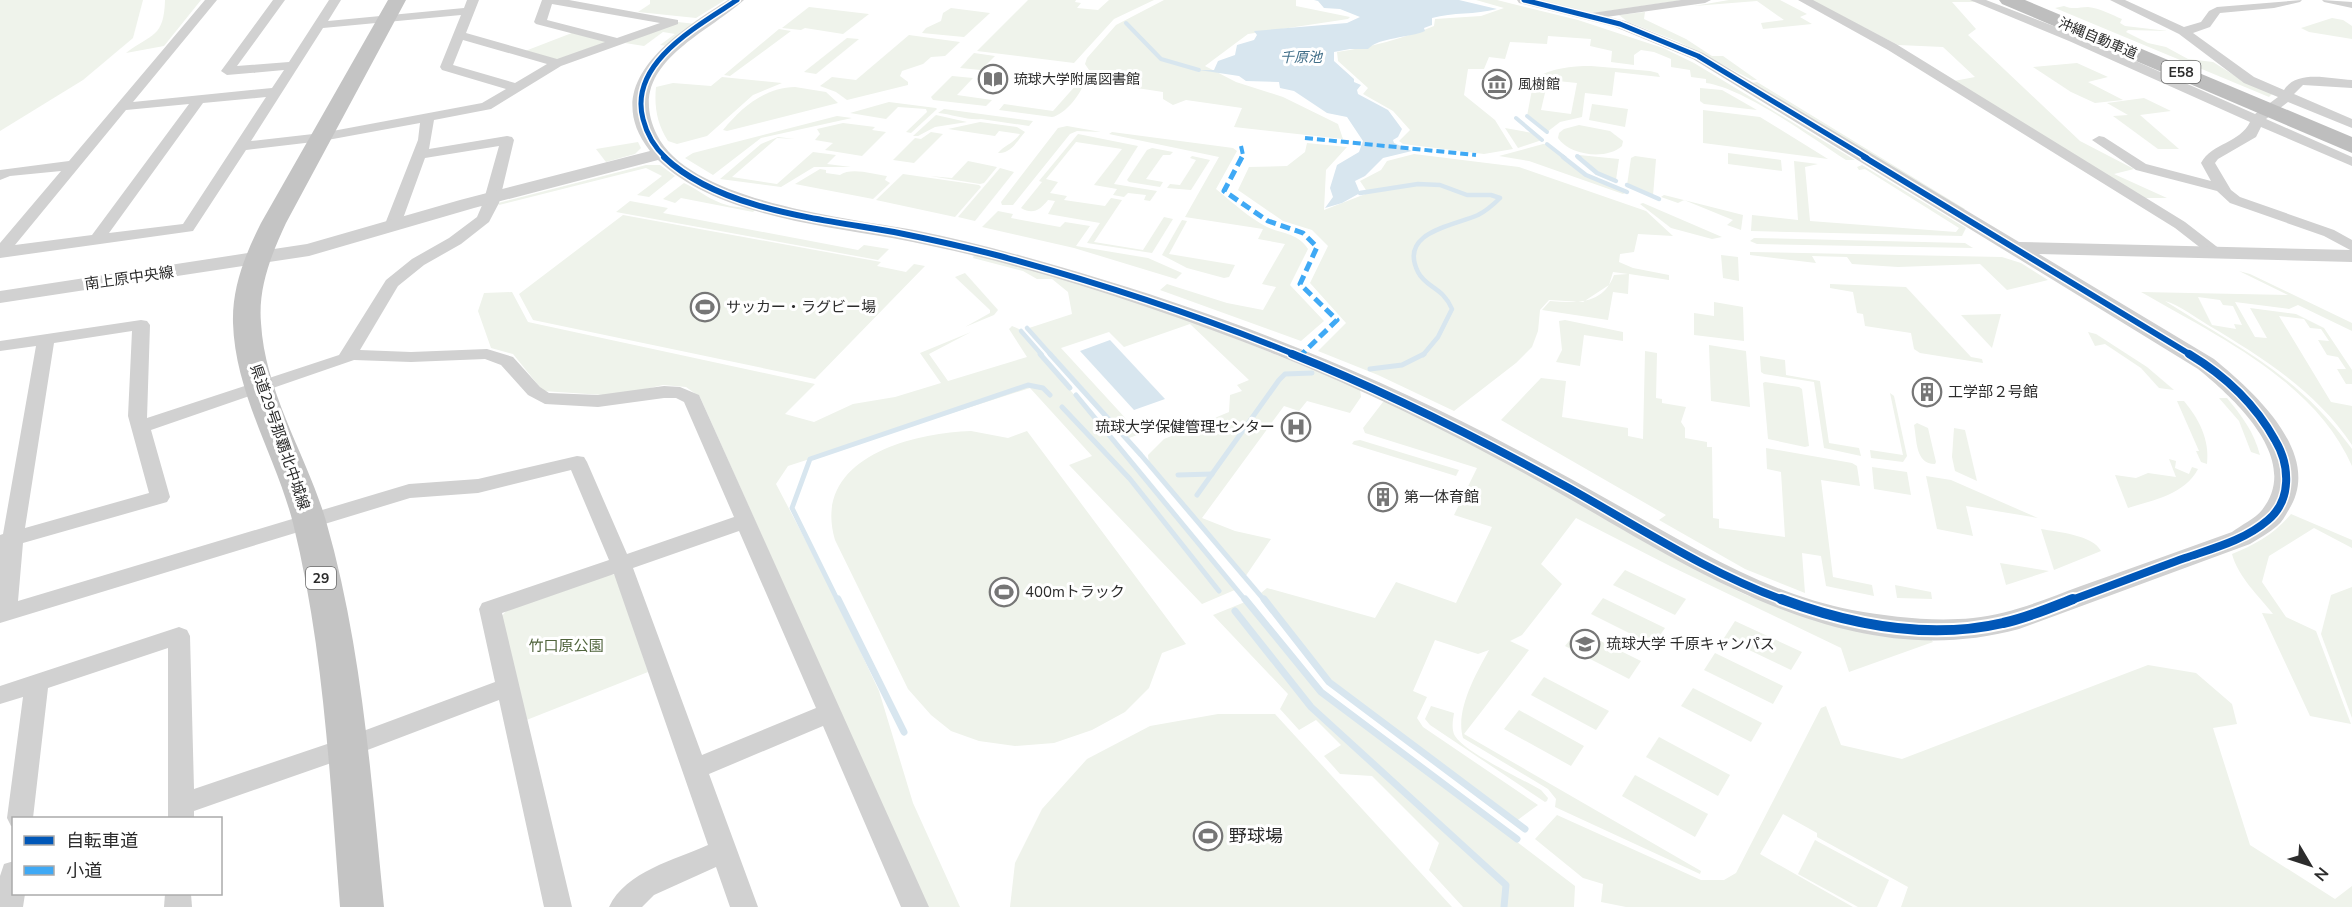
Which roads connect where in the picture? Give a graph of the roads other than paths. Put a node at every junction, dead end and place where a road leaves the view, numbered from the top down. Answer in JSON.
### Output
{"nodes":[{"id":1,"x":211,"y":0,"type":"edge"},
{"id":2,"x":279,"y":0,"type":"edge"},
{"id":3,"x":335,"y":0,"type":"edge"},
{"id":4,"x":549,"y":0,"type":"edge"},
{"id":5,"x":737,"y":0,"type":"edge"},
{"id":6,"x":1524,"y":0,"type":"edge"},
{"id":7,"x":1705,"y":0,"type":"edge"},
{"id":8,"x":1804,"y":0,"type":"edge"},
{"id":9,"x":1976,"y":0,"type":"edge"},
{"id":10,"x":2009,"y":0,"type":"edge"},
{"id":11,"x":2026,"y":0,"type":"edge"},
{"id":12,"x":2116,"y":0,"type":"edge"},
{"id":13,"x":2296,"y":0,"type":"edge"},
{"id":14,"x":2328,"y":0,"type":"edge"},
{"id":15,"x":2347,"y":3,"type":"edge"},
{"id":16,"x":471,"y":5,"type":"edge"},
{"id":17,"x":391,"y":10,"type":"edge"},
{"id":18,"x":1592,"y":16,"type":"junction"},
{"id":19,"x":319,"y":25,"type":"junction"},
{"id":20,"x":2182,"y":31,"type":"junction"},
{"id":21,"x":458,"y":35,"type":"junction"},
{"id":22,"x":618,"y":42,"type":"junction"},
{"id":23,"x":557,"y":63,"type":"junction"},
{"id":24,"x":292,"y":65,"type":"junction"},
{"id":25,"x":458,"y":71,"type":"junction"},
{"id":26,"x":437,"y":75,"type":"dead end"},
{"id":27,"x":491,"y":81,"type":"junction"},
{"id":28,"x":2352,"y":84,"type":"edge"},
{"id":29,"x":514,"y":87,"type":"junction"},
{"id":30,"x":275,"y":92,"type":"junction"},
{"id":31,"x":476,"y":93,"type":"dead end"},
{"id":32,"x":2287,"y":96,"type":"junction"},
{"id":33,"x":200,"y":99,"type":"junction"},
{"id":34,"x":121,"y":107,"type":"junction"},
{"id":35,"x":427,"y":117,"type":"junction"},
{"id":36,"x":2257,"y":119,"type":"junction"},
{"id":37,"x":2352,"y":124,"type":"edge"},
{"id":38,"x":2352,"y":136,"type":"edge"},
{"id":39,"x":322,"y":137,"type":"junction"},
{"id":40,"x":2099,"y":140,"type":"dead end"},
{"id":41,"x":240,"y":146,"type":"junction"},
{"id":42,"x":2352,"y":146,"type":"edge"},
{"id":43,"x":661,"y":154,"type":"junction"},
{"id":44,"x":418,"y":155,"type":"junction"},
{"id":45,"x":2352,"y":162,"type":"edge"},
{"id":46,"x":74,"y":165,"type":"junction"},
{"id":47,"x":2,"y":174,"type":"edge"},
{"id":48,"x":2222,"y":188,"type":"junction"},
{"id":49,"x":493,"y":197,"type":"junction"},
{"id":50,"x":393,"y":224,"type":"junction"},
{"id":51,"x":97,"y":239,"type":"junction"},
{"id":52,"x":2352,"y":246,"type":"edge"},
{"id":53,"x":2015,"y":248,"type":"junction"},
{"id":54,"x":0,"y":252,"type":"edge"},
{"id":55,"x":2217,"y":253,"type":"junction"},
{"id":56,"x":2352,"y":256,"type":"edge"},
{"id":57,"x":258,"y":259,"type":"junction"},
{"id":58,"x":0,"y":297,"type":"edge"},
{"id":59,"x":46,"y":339,"type":"junction"},
{"id":60,"x":0,"y":346,"type":"edge"},
{"id":61,"x":349,"y":355,"type":"junction"},
{"id":62,"x":261,"y":388,"type":"junction"},
{"id":63,"x":140,"y":427,"type":"junction"},
{"id":64,"x":308,"y":521,"type":"junction"},
{"id":65,"x":745,"y":521,"type":"junction"},
{"id":66,"x":7,"y":540,"type":"edge"},
{"id":67,"x":621,"y":564,"type":"junction"},
{"id":68,"x":3,"y":614,"type":"edge"},
{"id":69,"x":37,"y":683,"type":"junction"},
{"id":70,"x":508,"y":687,"type":"junction"},
{"id":71,"x":0,"y":695,"type":"edge"},
{"id":72,"x":830,"y":713,"type":"junction"},
{"id":73,"x":348,"y":747,"type":"junction"},
{"id":74,"x":694,"y":768,"type":"junction"},
{"id":75,"x":182,"y":811,"type":"edge"},
{"id":76,"x":20,"y":817,"type":"edge"},
{"id":77,"x":723,"y":851,"type":"junction"},
{"id":78,"x":12,"y":887,"type":"edge"},
{"id":79,"x":9,"y":907,"type":"edge"},
{"id":80,"x":363,"y":907,"type":"edge"},
{"id":81,"x":558,"y":907,"type":"edge"},
{"id":82,"x":623,"y":907,"type":"edge"},
{"id":83,"x":744,"y":907,"type":"edge"},
{"id":84,"x":915,"y":907,"type":"edge"}],
"edges":[{"from":1,"to":34,"type":"street"},
{"from":2,"to":24,"type":"street"},
{"from":3,"to":19,"type":"street"},
{"from":4,"to":22,"type":"street"},
{"from":4,"to":22,"type":"street"},
{"from":5,"to":43,"type":"street"},
{"from":6,"to":18,"type":"street"},
{"from":7,"to":18,"type":"street"},
{"from":8,"to":55,"type":"street"},
{"from":9,"to":36,"type":"street"},
{"from":10,"to":42,"type":"highway","name":"沖縄自動車道","number":"E58"},
{"from":11,"to":38,"type":"highway","name":"沖縄自動車道","number":"E58"},
{"from":12,"to":20,"type":"street"},
{"from":13,"to":20,"type":"street"},
{"from":14,"to":15,"type":"street"},
{"from":16,"to":17,"type":"street"},
{"from":16,"to":21,"type":"street"},
{"from":17,"to":19,"type":"street"},
{"from":17,"to":39,"type":"main road","name":"県道29号那覇北中城線","number":"29"},
{"from":18,"to":53,"type":"street"},
{"from":19,"to":24,"type":"street"},
{"from":20,"to":32,"type":"street"},
{"from":21,"to":23,"type":"street"},
{"from":21,"to":25,"type":"street"},
{"from":22,"to":23,"type":"street"},
{"from":23,"to":29,"type":"street"},
{"from":24,"to":30,"type":"street"},
{"from":25,"to":26,"type":"street"},
{"from":25,"to":27,"type":"street"},
{"from":27,"to":29,"type":"street"},
{"from":27,"to":31,"type":"street"},
{"from":28,"to":32,"type":"street"},
{"from":29,"to":35,"type":"street"},
{"from":30,"to":33,"type":"street"},
{"from":30,"to":41,"type":"street"},
{"from":32,"to":36,"type":"street"},
{"from":32,"to":37,"type":"street"},
{"from":33,"to":34,"type":"street"},
{"from":33,"to":51,"type":"street"},
{"from":34,"to":46,"type":"street"},
{"from":35,"to":39,"type":"street"},
{"from":35,"to":44,"type":"street"},
{"from":36,"to":45,"type":"street"},
{"from":36,"to":48,"type":"street"},
{"from":39,"to":41,"type":"street"},
{"from":39,"to":57,"type":"main road","name":"県道29号那覇北中城線","number":"29"},
{"from":40,"to":48,"type":"street"},
{"from":41,"to":51,"type":"street"},
{"from":43,"to":49,"type":"street","name":"南上原中央線"},
{"from":43,"to":53,"type":"street"},
{"from":44,"to":49,"type":"street"},
{"from":44,"to":50,"type":"street"},
{"from":46,"to":47,"type":"street"},
{"from":46,"to":54,"type":"street"},
{"from":48,"to":52,"type":"street"},
{"from":49,"to":50,"type":"street","name":"南上原中央線"},
{"from":49,"to":61,"type":"street"},
{"from":50,"to":57,"type":"street","name":"南上原中央線"},
{"from":51,"to":54,"type":"street"},
{"from":53,"to":55,"type":"street"},
{"from":55,"to":56,"type":"street"},
{"from":57,"to":58,"type":"street","name":"南上原中央線"},
{"from":57,"to":62,"type":"main road","name":"県道29号那覇北中城線","number":"29"},
{"from":59,"to":60,"type":"street"},
{"from":59,"to":63,"type":"street"},
{"from":59,"to":66,"type":"street"},
{"from":61,"to":62,"type":"street"},
{"from":61,"to":65,"type":"street"},
{"from":62,"to":63,"type":"street"},
{"from":62,"to":64,"type":"main road","name":"県道29号那覇北中城線","number":"29"},
{"from":63,"to":66,"type":"street"},
{"from":64,"to":67,"type":"street"},
{"from":64,"to":68,"type":"street"},
{"from":64,"to":73,"type":"main road","name":"県道29号那覇北中城線","number":"29"},
{"from":65,"to":67,"type":"street"},
{"from":65,"to":72,"type":"street"},
{"from":66,"to":68,"type":"street"},
{"from":67,"to":70,"type":"street"},
{"from":67,"to":74,"type":"street"},
{"from":69,"to":71,"type":"street"},
{"from":69,"to":75,"type":"street"},
{"from":69,"to":76,"type":"street"},
{"from":70,"to":73,"type":"street"},
{"from":70,"to":81,"type":"street"},
{"from":72,"to":74,"type":"street"},
{"from":72,"to":84,"type":"street"},
{"from":73,"to":75,"type":"street"},
{"from":73,"to":80,"type":"main road","name":"県道29号那覇北中城線","number":"29"},
{"from":74,"to":77,"type":"street"},
{"from":77,"to":82,"type":"street"},
{"from":77,"to":83,"type":"street"},
{"from":78,"to":79,"type":"street"}]}
